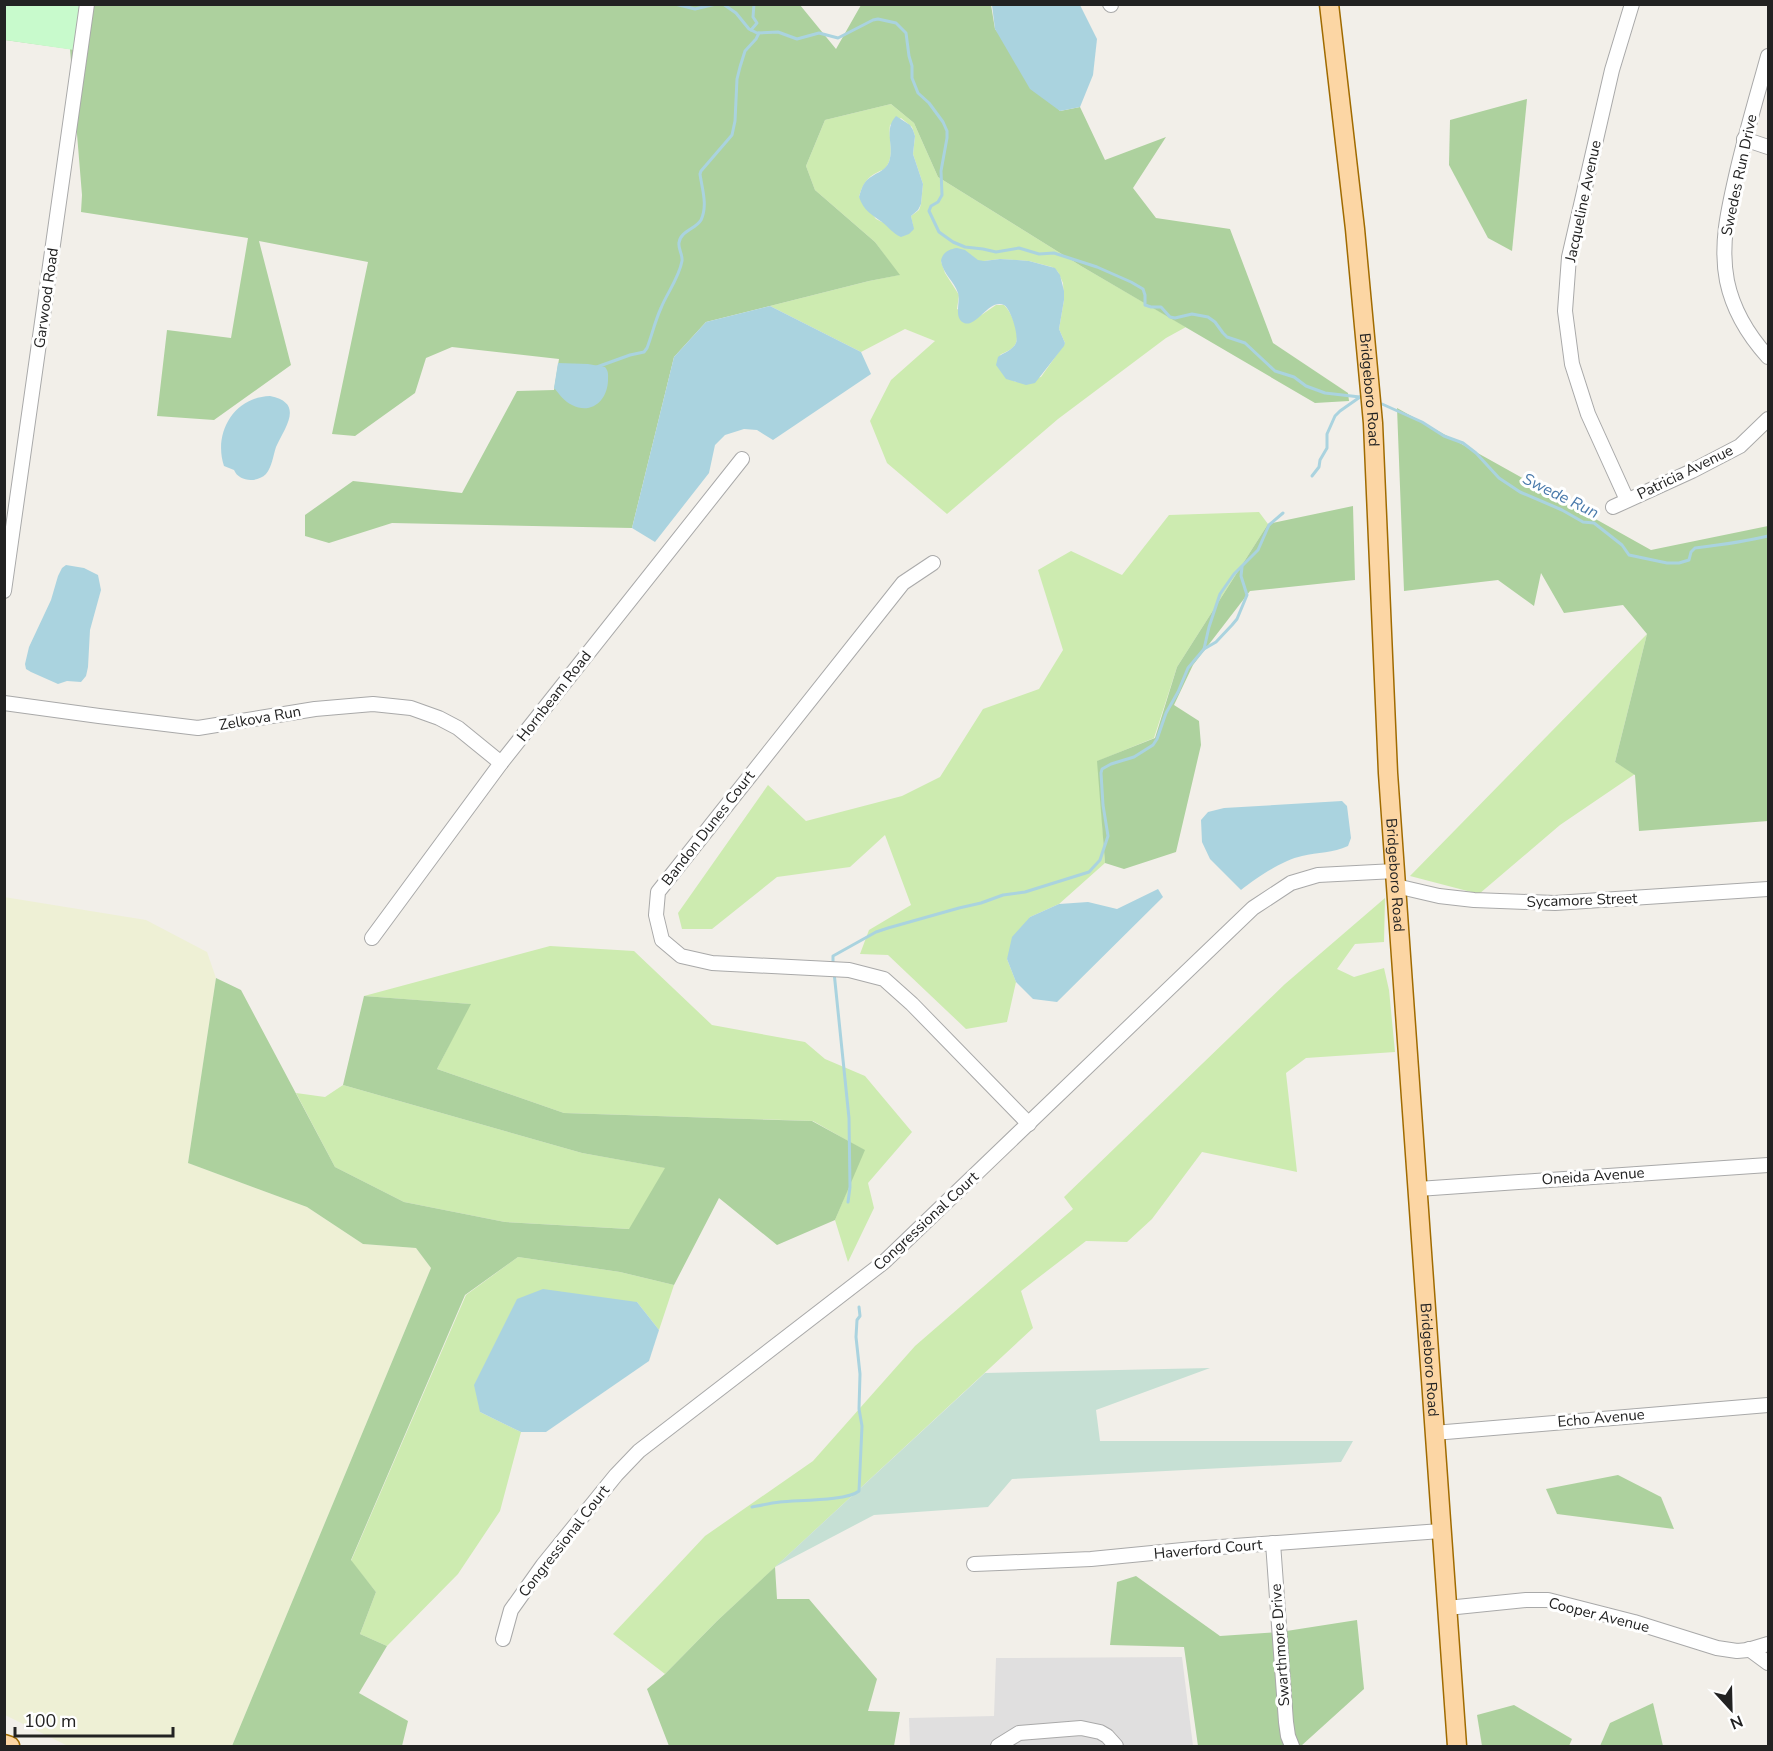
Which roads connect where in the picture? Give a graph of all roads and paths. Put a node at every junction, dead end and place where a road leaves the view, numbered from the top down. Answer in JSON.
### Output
{"nodes":[{"id":1,"x":87,"y":4,"type":"edge"},
{"id":2,"x":1329,"y":4,"type":"edge"},
{"id":3,"x":1632,"y":4,"type":"edge"},
{"id":4,"x":1768,"y":56,"type":"edge"},
{"id":5,"x":1744,"y":139,"type":"junction"},
{"id":6,"x":1768,"y":147,"type":"edge"},
{"id":7,"x":1768,"y":357,"type":"edge"},
{"id":8,"x":1768,"y":419,"type":"edge"},
{"id":9,"x":742,"y":459,"type":"dead end"},
{"id":10,"x":1627,"y":500,"type":"junction"},
{"id":11,"x":1613,"y":507,"type":"dead end"},
{"id":12,"x":933,"y":563,"type":"dead end"},
{"id":13,"x":4,"y":591,"type":"edge"},
{"id":14,"x":4,"y":703,"type":"edge"},
{"id":15,"x":501,"y":762,"type":"junction"},
{"id":16,"x":1395,"y":879,"type":"junction"},
{"id":17,"x":1768,"y":889,"type":"edge"},
{"id":18,"x":372,"y":938,"type":"dead end"},
{"id":19,"x":1029,"y":1124,"type":"junction"},
{"id":20,"x":1768,"y":1165,"type":"edge"},
{"id":21,"x":1418,"y":1189,"type":"junction"},
{"id":22,"x":1768,"y":1405,"type":"edge"},
{"id":23,"x":1434,"y":1432,"type":"junction"},
{"id":24,"x":1442,"y":1531,"type":"junction"},
{"id":25,"x":1273,"y":1544,"type":"junction"},
{"id":26,"x":974,"y":1564,"type":"dead end"},
{"id":27,"x":1447,"y":1608,"type":"junction"},
{"id":28,"x":503,"y":1639,"type":"dead end"},
{"id":29,"x":1768,"y":1644,"type":"edge"},
{"id":30,"x":1749,"y":1649,"type":"junction"},
{"id":31,"x":1768,"y":1663,"type":"edge"},
{"id":32,"x":4,"y":1744,"type":"edge"},
{"id":33,"x":10,"y":1746,"type":"edge"},
{"id":34,"x":998,"y":1746,"type":"edge"},
{"id":35,"x":1116,"y":1746,"type":"edge"},
{"id":36,"x":1293,"y":1746,"type":"edge"},
{"id":37,"x":1457,"y":1746,"type":"edge"}],
"edges":[{"from":1,"to":13,"type":"street","name":"Garwood Road"},
{"from":2,"to":16,"type":"main road","name":"Bridgeboro Road"},
{"from":3,"to":10,"type":"street","name":"Jacqueline Avenue"},
{"from":4,"to":5,"type":"street","name":"Swedes Run Drive"},
{"from":5,"to":6,"type":"street"},
{"from":5,"to":7,"type":"street","name":"Swedes Run Drive"},
{"from":8,"to":10,"type":"street","name":"Patricia Avenue"},
{"from":9,"to":15,"type":"street","name":"Hornbeam Road"},
{"from":10,"to":11,"type":"street","name":"Patricia Avenue"},
{"from":12,"to":19,"type":"street","name":"Bandon Dunes Court"},
{"from":14,"to":15,"type":"street","name":"Zelkova Run"},
{"from":15,"to":18,"type":"street","name":"Hornbeam Road"},
{"from":16,"to":17,"type":"street","name":"Sycamore Street"},
{"from":16,"to":19,"type":"street","name":"Congressional Court"},
{"from":16,"to":21,"type":"main road","name":"Bridgeboro Road"},
{"from":19,"to":28,"type":"street","name":"Congressional Court"},
{"from":20,"to":21,"type":"street","name":"Oneida Avenue"},
{"from":21,"to":23,"type":"main road","name":"Bridgeboro Road"},
{"from":22,"to":23,"type":"street","name":"Echo Avenue"},
{"from":23,"to":24,"type":"main road","name":"Bridgeboro Road"},
{"from":24,"to":25,"type":"street","name":"Haverford Court"},
{"from":24,"to":27,"type":"main road","name":"Bridgeboro Road"},
{"from":25,"to":26,"type":"street","name":"Haverford Court"},
{"from":25,"to":36,"type":"street","name":"Swarthmore Drive"},
{"from":27,"to":30,"type":"street","name":"Cooper Avenue"},
{"from":27,"to":37,"type":"main road","name":"Bridgeboro Road"},
{"from":29,"to":30,"type":"street","name":"Cooper Avenue"},
{"from":30,"to":31,"type":"street"},
{"from":32,"to":33,"type":"main road"},
{"from":34,"to":35,"type":"street"}]}
